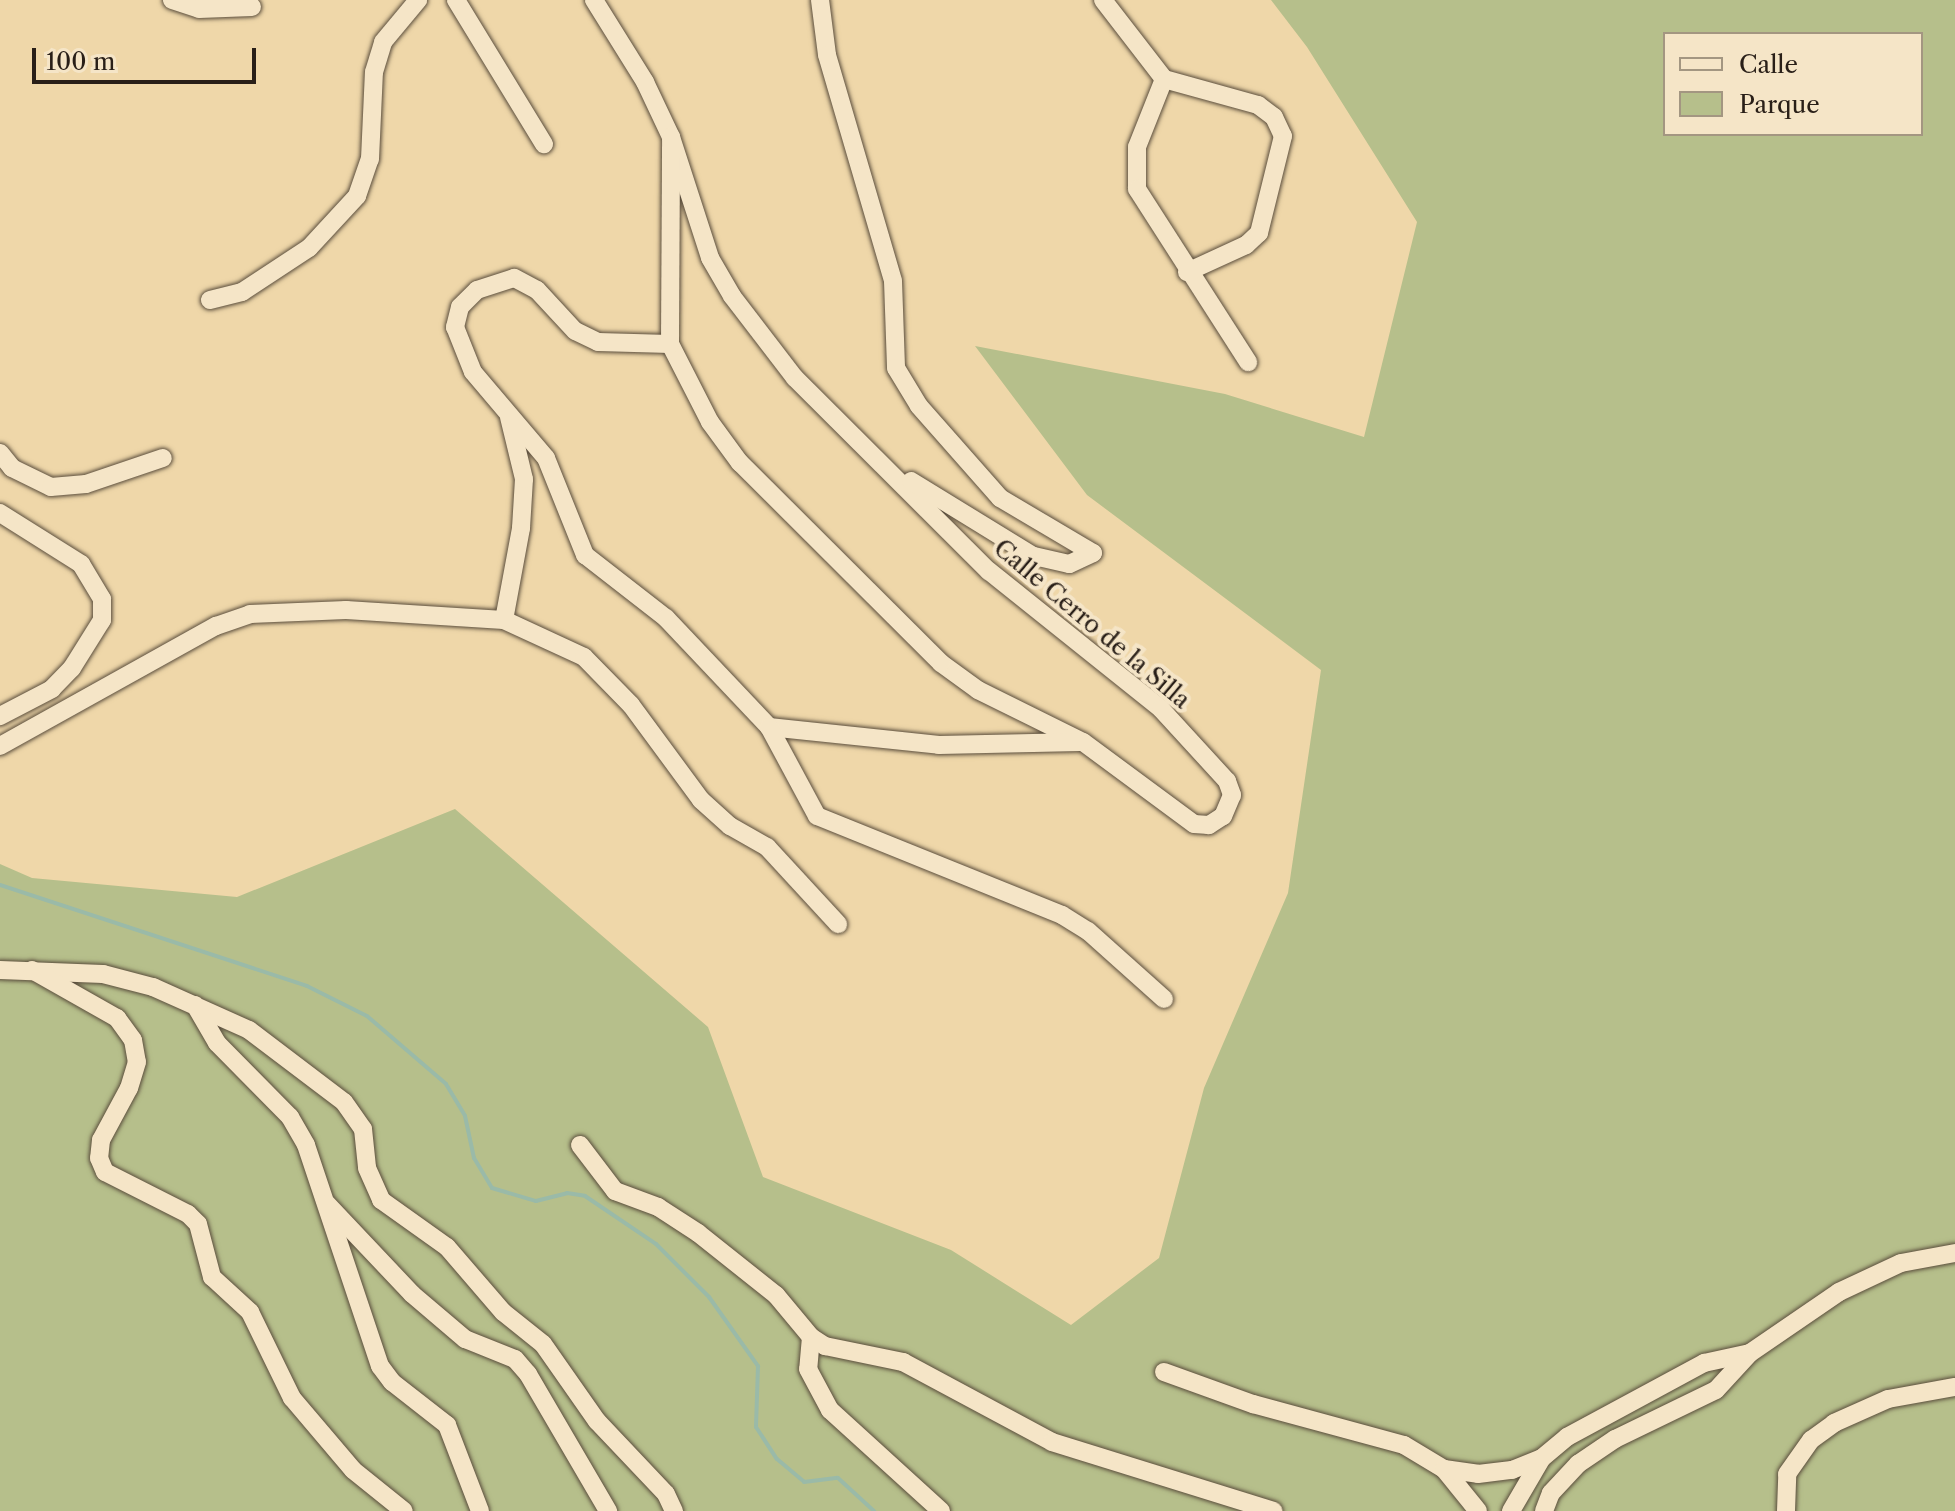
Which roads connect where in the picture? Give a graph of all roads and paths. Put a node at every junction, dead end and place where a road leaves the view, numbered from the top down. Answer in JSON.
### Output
{"nodes":[{"id":1,"x":172,"y":0,"type":"edge"},
{"id":2,"x":418,"y":0,"type":"edge"},
{"id":3,"x":456,"y":0,"type":"edge"},
{"id":4,"x":594,"y":0,"type":"edge"},
{"id":5,"x":820,"y":0,"type":"edge"},
{"id":6,"x":1103,"y":0,"type":"edge"},
{"id":7,"x":252,"y":7,"type":"dead end"},
{"id":8,"x":1164,"y":79,"type":"junction"},
{"id":9,"x":671,"y":137,"type":"junction"},
{"id":10,"x":544,"y":144,"type":"dead end"},
{"id":11,"x":1187,"y":272,"type":"junction"},
{"id":12,"x":210,"y":300,"type":"dead end"},
{"id":13,"x":670,"y":344,"type":"junction"},
{"id":14,"x":1248,"y":362,"type":"dead end"},
{"id":15,"x":505,"y":407,"type":"junction"},
{"id":16,"x":0,"y":453,"type":"edge"},
{"id":17,"x":163,"y":458,"type":"dead end"},
{"id":18,"x":889,"y":466,"type":"junction"},
{"id":19,"x":0,"y":513,"type":"edge"},
{"id":20,"x":504,"y":620,"type":"junction"},
{"id":21,"x":0,"y":716,"type":"edge"},
{"id":22,"x":769,"y":727,"type":"junction"},
{"id":23,"x":1083,"y":742,"type":"junction"},
{"id":24,"x":0,"y":746,"type":"edge"},
{"id":25,"x":838,"y":924,"type":"dead end"},
{"id":26,"x":26,"y":967,"type":"junction"},
{"id":27,"x":0,"y":970,"type":"edge"},
{"id":28,"x":1164,"y":999,"type":"dead end"},
{"id":29,"x":194,"y":1004,"type":"junction"},
{"id":30,"x":580,"y":1145,"type":"dead end"},
{"id":31,"x":323,"y":1199,"type":"junction"},
{"id":32,"x":1955,"y":1253,"type":"edge"},
{"id":33,"x":811,"y":1337,"type":"junction"},
{"id":34,"x":1750,"y":1353,"type":"junction"},
{"id":35,"x":1164,"y":1372,"type":"dead end"},
{"id":36,"x":1662,"y":1384,"type":"junction"},
{"id":37,"x":1955,"y":1387,"type":"edge"},
{"id":38,"x":1603,"y":1414,"type":"junction"},
{"id":39,"x":1675,"y":1414,"type":"junction"},
{"id":40,"x":1615,"y":1439,"type":"junction"},
{"id":41,"x":1542,"y":1458,"type":"junction"},
{"id":42,"x":1444,"y":1469,"type":"junction"},
{"id":43,"x":404,"y":1511,"type":"edge"},
{"id":44,"x":480,"y":1511,"type":"edge"},
{"id":45,"x":608,"y":1511,"type":"edge"},
{"id":46,"x":674,"y":1511,"type":"edge"},
{"id":47,"x":941,"y":1511,"type":"edge"},
{"id":48,"x":1274,"y":1511,"type":"edge"},
{"id":49,"x":1478,"y":1511,"type":"edge"},
{"id":50,"x":1511,"y":1511,"type":"edge"},
{"id":51,"x":1544,"y":1511,"type":"edge"},
{"id":52,"x":1786,"y":1511,"type":"edge"}],
"edges":[{"from":1,"to":7,"type":"street"},
{"from":2,"to":12,"type":"street"},
{"from":3,"to":10,"type":"street"},
{"from":4,"to":9,"type":"street","name":"Calle Cerro de la Silla"},
{"from":5,"to":18,"type":"street"},
{"from":6,"to":8,"type":"street"},
{"from":8,"to":11,"type":"street"},
{"from":8,"to":11,"type":"street"},
{"from":9,"to":13,"type":"street"},
{"from":9,"to":18,"type":"street","name":"Calle Cerro de la Silla"},
{"from":11,"to":14,"type":"street"},
{"from":13,"to":15,"type":"street"},
{"from":13,"to":23,"type":"street","name":"Calle Cerro de la Silla"},
{"from":15,"to":20,"type":"street"},
{"from":15,"to":22,"type":"street"},
{"from":16,"to":17,"type":"street"},
{"from":18,"to":23,"type":"street","name":"Calle Cerro de la Silla"},
{"from":19,"to":21,"type":"street"},
{"from":20,"to":24,"type":"street"},
{"from":20,"to":25,"type":"street"},
{"from":22,"to":23,"type":"street"},
{"from":22,"to":28,"type":"street"},
{"from":26,"to":27,"type":"street"},
{"from":26,"to":29,"type":"street"},
{"from":26,"to":43,"type":"street"},
{"from":29,"to":31,"type":"street"},
{"from":29,"to":46,"type":"street"},
{"from":30,"to":33,"type":"street"},
{"from":31,"to":44,"type":"street"},
{"from":31,"to":45,"type":"street"},
{"from":32,"to":34,"type":"street"},
{"from":33,"to":47,"type":"street"},
{"from":33,"to":48,"type":"street"},
{"from":34,"to":36,"type":"street"},
{"from":34,"to":39,"type":"street"},
{"from":35,"to":42,"type":"street"},
{"from":36,"to":38,"type":"street"},
{"from":36,"to":39,"type":"street"},
{"from":37,"to":52,"type":"street"},
{"from":38,"to":40,"type":"street"},
{"from":38,"to":41,"type":"street"},
{"from":39,"to":40,"type":"street"},
{"from":40,"to":51,"type":"street"},
{"from":41,"to":42,"type":"street"},
{"from":41,"to":50,"type":"street"},
{"from":42,"to":49,"type":"street"}]}
